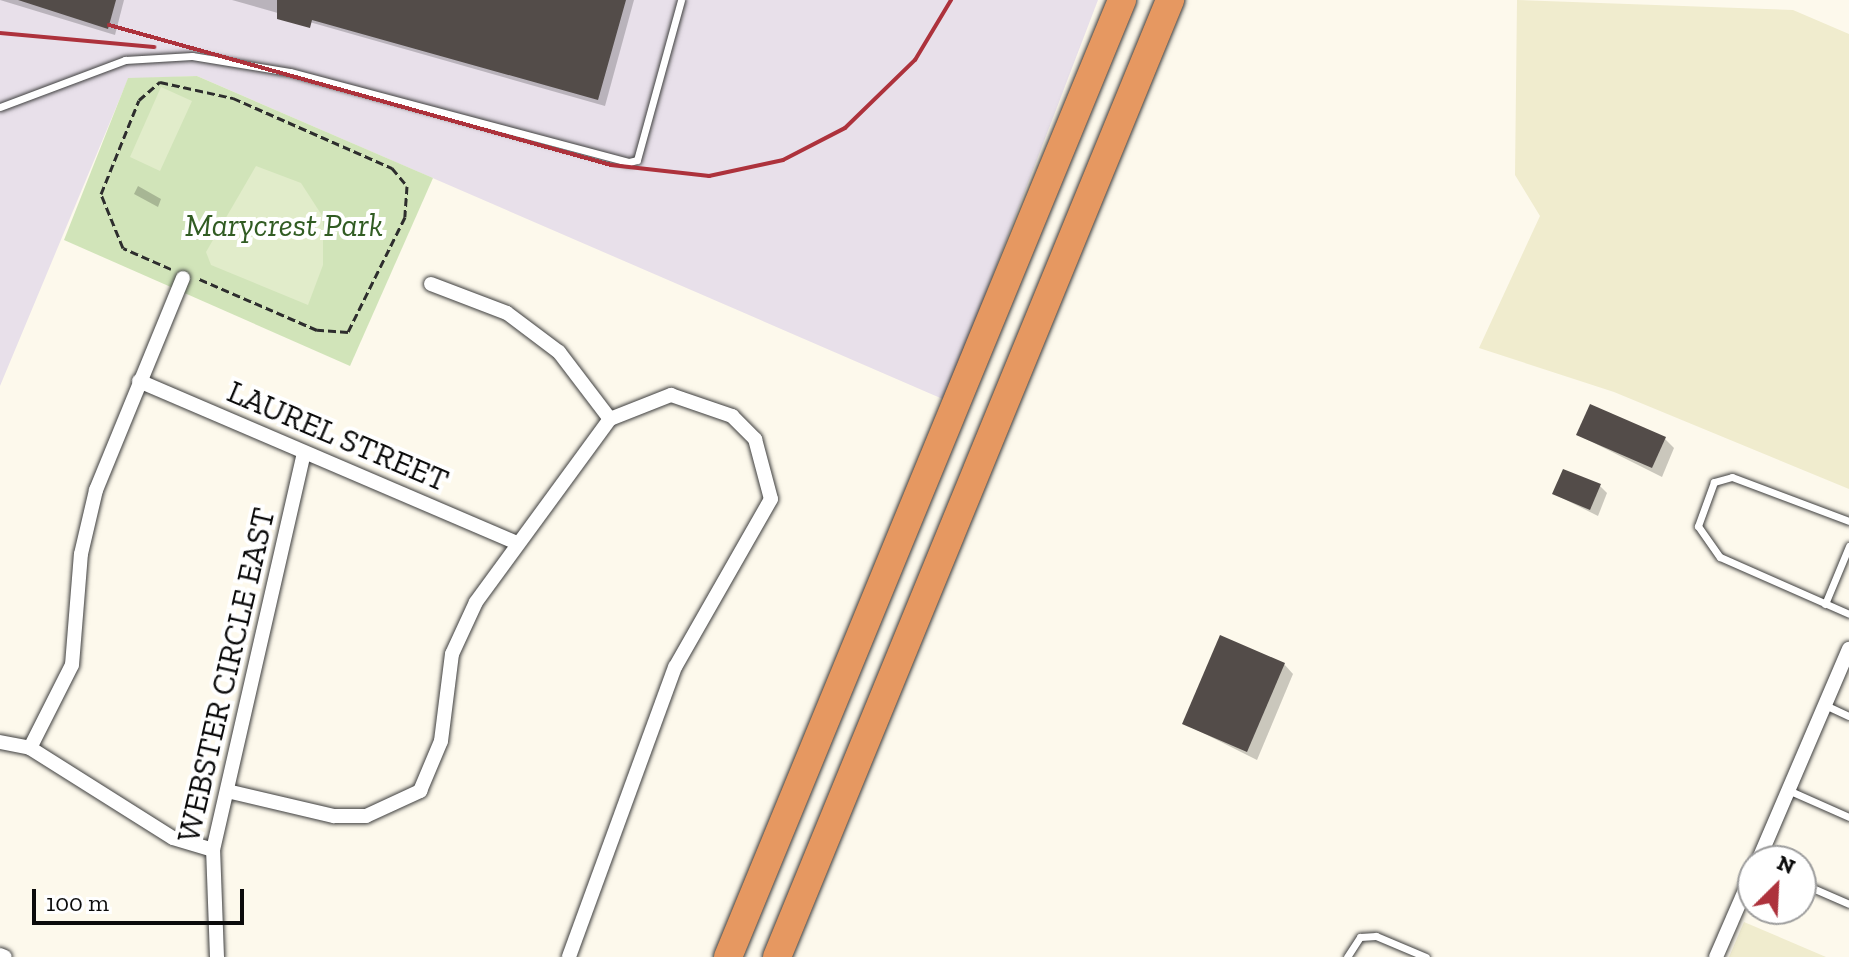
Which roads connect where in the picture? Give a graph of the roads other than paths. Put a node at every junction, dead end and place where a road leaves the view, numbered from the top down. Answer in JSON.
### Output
{"nodes":[{"id":1,"x":681,"y":0,"type":"edge"},
{"id":2,"x":1122,"y":0,"type":"edge"},
{"id":3,"x":1170,"y":0,"type":"edge"},
{"id":4,"x":0,"y":107,"type":"edge"},
{"id":5,"x":184,"y":275,"type":"road end"},
{"id":6,"x":431,"y":284,"type":"dead end"},
{"id":7,"x":139,"y":381,"type":"junction"},
{"id":8,"x":610,"y":419,"type":"junction"},
{"id":9,"x":304,"y":454,"type":"junction"},
{"id":10,"x":1849,"y":521,"type":"edge"},
{"id":11,"x":515,"y":542,"type":"junction"},
{"id":12,"x":1849,"y":546,"type":"edge"},
{"id":13,"x":1825,"y":604,"type":"junction"},
{"id":14,"x":1849,"y":614,"type":"edge"},
{"id":15,"x":1849,"y":649,"type":"edge"},
{"id":16,"x":1825,"y":705,"type":"junction"},
{"id":17,"x":1849,"y":716,"type":"edge"},
{"id":18,"x":0,"y":742,"type":"edge"},
{"id":19,"x":30,"y":748,"type":"junction"},
{"id":20,"x":1788,"y":790,"type":"junction"},
{"id":21,"x":227,"y":791,"type":"junction"},
{"id":22,"x":1849,"y":817,"type":"edge"},
{"id":23,"x":1765,"y":845,"type":"edge"},
{"id":24,"x":213,"y":850,"type":"junction"},
{"id":25,"x":1817,"y":890,"type":"edge"},
{"id":26,"x":1849,"y":904,"type":"edge"},
{"id":27,"x":1737,"y":909,"type":"edge"},
{"id":28,"x":217,"y":957,"type":"edge"},
{"id":29,"x":569,"y":957,"type":"edge"},
{"id":30,"x":728,"y":957,"type":"edge"},
{"id":31,"x":777,"y":957,"type":"edge"},
{"id":32,"x":1347,"y":957,"type":"edge"},
{"id":33,"x":1426,"y":957,"type":"edge"},
{"id":34,"x":1716,"y":957,"type":"edge"}],
"edges":[{"from":1,"to":4,"type":"lane"},
{"from":2,"to":30,"type":"highway"},
{"from":3,"to":31,"type":"highway"},
{"from":5,"to":7,"type":"street"},
{"from":6,"to":8,"type":"street"},
{"from":7,"to":9,"type":"street","name":"LAUREL STREET"},
{"from":7,"to":19,"type":"street"},
{"from":8,"to":11,"type":"street"},
{"from":8,"to":29,"type":"street"},
{"from":9,"to":11,"type":"street","name":"LAUREL STREET"},
{"from":9,"to":21,"type":"street","name":"WEBSTER CIRCLE EAST"},
{"from":10,"to":13,"type":"lane"},
{"from":11,"to":21,"type":"street"},
{"from":12,"to":13,"type":"lane"},
{"from":13,"to":14,"type":"lane"},
{"from":15,"to":16,"type":"street"},
{"from":16,"to":17,"type":"lane"},
{"from":16,"to":20,"type":"street"},
{"from":18,"to":19,"type":"street"},
{"from":19,"to":24,"type":"street"},
{"from":20,"to":22,"type":"lane"},
{"from":20,"to":23,"type":"street"},
{"from":21,"to":24,"type":"street","name":"WEBSTER CIRCLE EAST"},
{"from":24,"to":28,"type":"street","name":"WEBSTER CIRCLE EAST"},
{"from":25,"to":26,"type":"lane"},
{"from":27,"to":34,"type":"street"},
{"from":32,"to":33,"type":"lane"}]}
